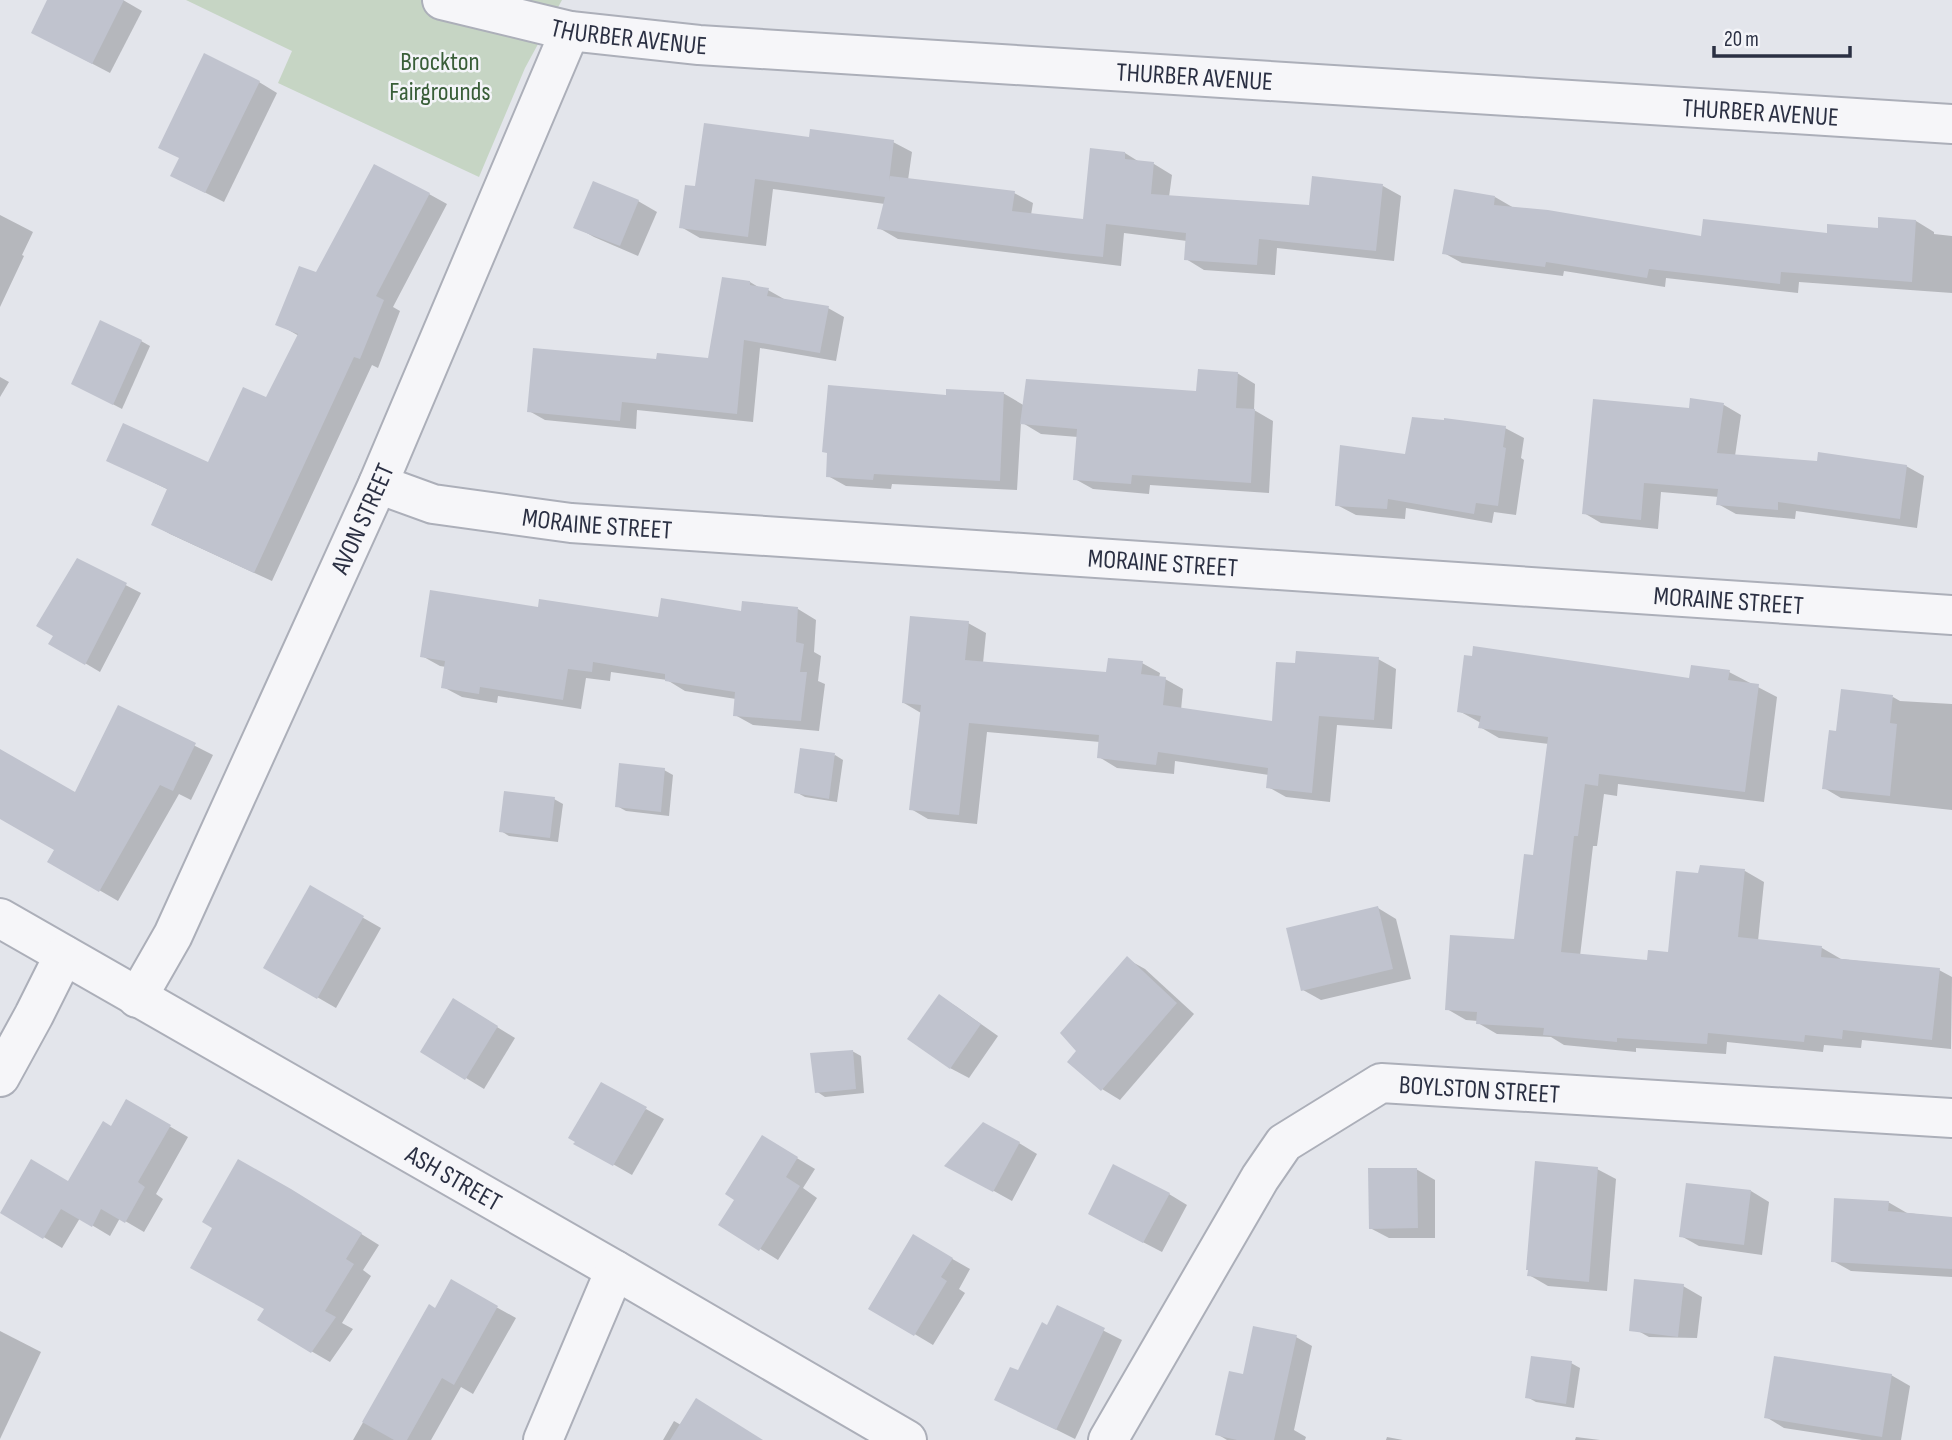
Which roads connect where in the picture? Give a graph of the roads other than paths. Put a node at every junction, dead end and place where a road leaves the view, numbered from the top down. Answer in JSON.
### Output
{"nodes":[{"id":1,"x":442,"y":0,"type":"edge"},
{"id":2,"x":570,"y":31,"type":"junction"},
{"id":3,"x":1952,"y":124,"type":"edge"},
{"id":4,"x":378,"y":484,"type":"junction"},
{"id":5,"x":1952,"y":615,"type":"edge"},
{"id":6,"x":0,"y":918,"type":"edge"},
{"id":7,"x":64,"y":955,"type":"junction"},
{"id":8,"x":137,"y":998,"type":"junction"},
{"id":9,"x":0,"y":1077,"type":"edge"},
{"id":10,"x":1952,"y":1118,"type":"edge"},
{"id":11,"x":615,"y":1270,"type":"junction"},
{"id":12,"x":543,"y":1440,"type":"edge"},
{"id":13,"x":907,"y":1440,"type":"edge"},
{"id":14,"x":1108,"y":1440,"type":"edge"}],
"edges":[{"from":1,"to":2,"type":"street","name":"THURBER AVENUE"},
{"from":2,"to":3,"type":"street","name":"THURBER AVENUE"},
{"from":2,"to":4,"type":"street","name":"AVON STREET"},
{"from":4,"to":5,"type":"street","name":"MORAINE STREET"},
{"from":4,"to":8,"type":"street","name":"AVON STREET"},
{"from":6,"to":7,"type":"street","name":"ASH STREET"},
{"from":7,"to":8,"type":"street","name":"ASH STREET"},
{"from":7,"to":9,"type":"street"},
{"from":8,"to":11,"type":"street","name":"ASH STREET"},
{"from":10,"to":14,"type":"street","name":"BOYLSTON STREET"},
{"from":11,"to":12,"type":"street"},
{"from":11,"to":13,"type":"street","name":"ASH STREET"}]}
